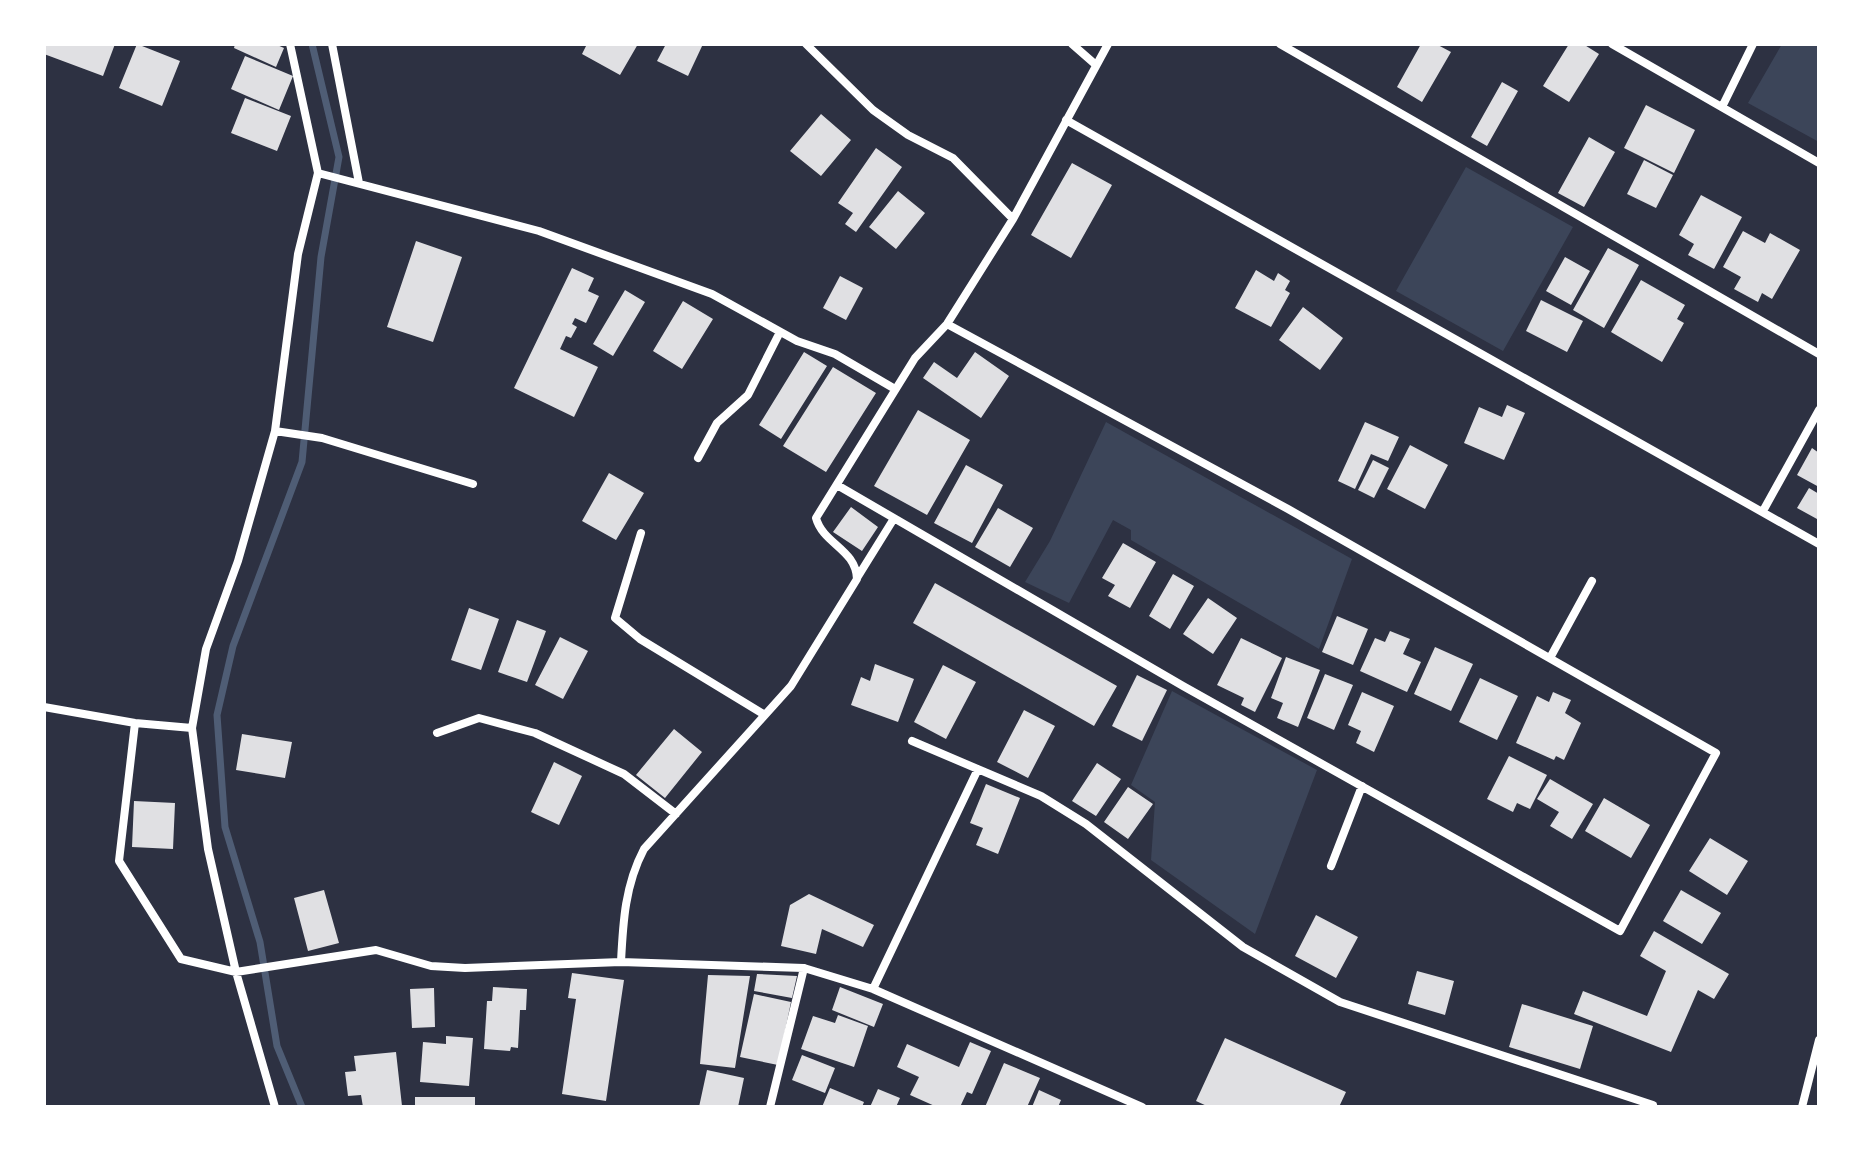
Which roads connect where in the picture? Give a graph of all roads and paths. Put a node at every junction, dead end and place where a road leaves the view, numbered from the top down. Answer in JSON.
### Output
{"nodes":[{"id":1,"x":290,"y":44,"type":"edge"},
{"id":2,"x":332,"y":44,"type":"edge"},
{"id":3,"x":806,"y":44,"type":"edge"},
{"id":4,"x":1072,"y":44,"type":"edge"},
{"id":5,"x":1108,"y":44,"type":"edge"},
{"id":6,"x":1280,"y":44,"type":"edge"},
{"id":7,"x":1612,"y":44,"type":"edge"},
{"id":8,"x":1753,"y":44,"type":"edge"},
{"id":9,"x":1096,"y":65,"type":"junction"},
{"id":10,"x":1722,"y":107,"type":"junction"},
{"id":11,"x":1066,"y":120,"type":"junction"},
{"id":12,"x":1819,"y":163,"type":"edge"},
{"id":13,"x":322,"y":174,"type":"junction"},
{"id":14,"x":359,"y":183,"type":"junction"},
{"id":15,"x":1013,"y":219,"type":"junction"},
{"id":16,"x":947,"y":324,"type":"junction"},
{"id":17,"x":780,"y":332,"type":"junction"},
{"id":18,"x":1819,"y":354,"type":"edge"},
{"id":19,"x":895,"y":389,"type":"junction"},
{"id":20,"x":1819,"y":410,"type":"edge"},
{"id":21,"x":275,"y":431,"type":"junction"},
{"id":22,"x":698,"y":458,"type":"dead end"},
{"id":23,"x":473,"y":484,"type":"dead end"},
{"id":24,"x":837,"y":485,"type":"junction"},
{"id":25,"x":1763,"y":511,"type":"junction"},
{"id":26,"x":893,"y":520,"type":"junction"},
{"id":27,"x":641,"y":533,"type":"dead end"},
{"id":28,"x":1819,"y":544,"type":"edge"},
{"id":29,"x":857,"y":579,"type":"junction"},
{"id":30,"x":1592,"y":581,"type":"dead end"},
{"id":31,"x":1550,"y":658,"type":"junction"},
{"id":32,"x":44,"y":707,"type":"edge"},
{"id":33,"x":765,"y":715,"type":"junction"},
{"id":34,"x":135,"y":723,"type":"junction"},
{"id":35,"x":192,"y":728,"type":"junction"},
{"id":36,"x":437,"y":733,"type":"dead end"},
{"id":37,"x":912,"y":741,"type":"dead end"},
{"id":38,"x":978,"y":769,"type":"junction"},
{"id":39,"x":1362,"y":786,"type":"junction"},
{"id":40,"x":676,"y":814,"type":"junction"},
{"id":41,"x":1331,"y":866,"type":"dead end"},
{"id":42,"x":621,"y":962,"type":"junction"},
{"id":43,"x":804,"y":968,"type":"junction"},
{"id":44,"x":236,"y":972,"type":"junction"},
{"id":45,"x":873,"y":989,"type":"junction"},
{"id":46,"x":1819,"y":1040,"type":"edge"},
{"id":47,"x":1653,"y":1105,"type":"edge"},
{"id":48,"x":275,"y":1107,"type":"edge"},
{"id":49,"x":770,"y":1107,"type":"edge"},
{"id":50,"x":1142,"y":1107,"type":"edge"},
{"id":51,"x":1802,"y":1107,"type":"edge"}],
"edges":[{"from":1,"to":13,"type":"street"},
{"from":2,"to":14,"type":"street"},
{"from":3,"to":15,"type":"street"},
{"from":4,"to":9,"type":"street"},
{"from":5,"to":9,"type":"street"},
{"from":6,"to":18,"type":"street"},
{"from":7,"to":10,"type":"street"},
{"from":8,"to":10,"type":"street"},
{"from":9,"to":11,"type":"street"},
{"from":10,"to":12,"type":"street"},
{"from":11,"to":15,"type":"street"},
{"from":11,"to":25,"type":"street"},
{"from":13,"to":14,"type":"street"},
{"from":13,"to":21,"type":"street"},
{"from":14,"to":17,"type":"street"},
{"from":15,"to":16,"type":"street"},
{"from":16,"to":19,"type":"street"},
{"from":16,"to":31,"type":"street"},
{"from":17,"to":19,"type":"street"},
{"from":17,"to":22,"type":"street"},
{"from":19,"to":24,"type":"street"},
{"from":20,"to":25,"type":"street"},
{"from":21,"to":23,"type":"street"},
{"from":21,"to":35,"type":"street"},
{"from":24,"to":26,"type":"street"},
{"from":24,"to":29,"type":"street"},
{"from":25,"to":28,"type":"street"},
{"from":26,"to":29,"type":"street"},
{"from":26,"to":39,"type":"street"},
{"from":27,"to":33,"type":"street"},
{"from":29,"to":33,"type":"street"},
{"from":30,"to":31,"type":"street"},
{"from":31,"to":39,"type":"street"},
{"from":32,"to":34,"type":"street"},
{"from":33,"to":40,"type":"street"},
{"from":34,"to":35,"type":"street"},
{"from":34,"to":44,"type":"street"},
{"from":35,"to":44,"type":"street"},
{"from":36,"to":40,"type":"street"},
{"from":37,"to":38,"type":"street"},
{"from":38,"to":45,"type":"street"},
{"from":38,"to":47,"type":"street"},
{"from":39,"to":41,"type":"street"},
{"from":40,"to":42,"type":"street"},
{"from":42,"to":43,"type":"street"},
{"from":42,"to":44,"type":"street"},
{"from":43,"to":45,"type":"street"},
{"from":43,"to":49,"type":"street"},
{"from":44,"to":48,"type":"street"},
{"from":45,"to":50,"type":"street"},
{"from":46,"to":51,"type":"street"}]}
